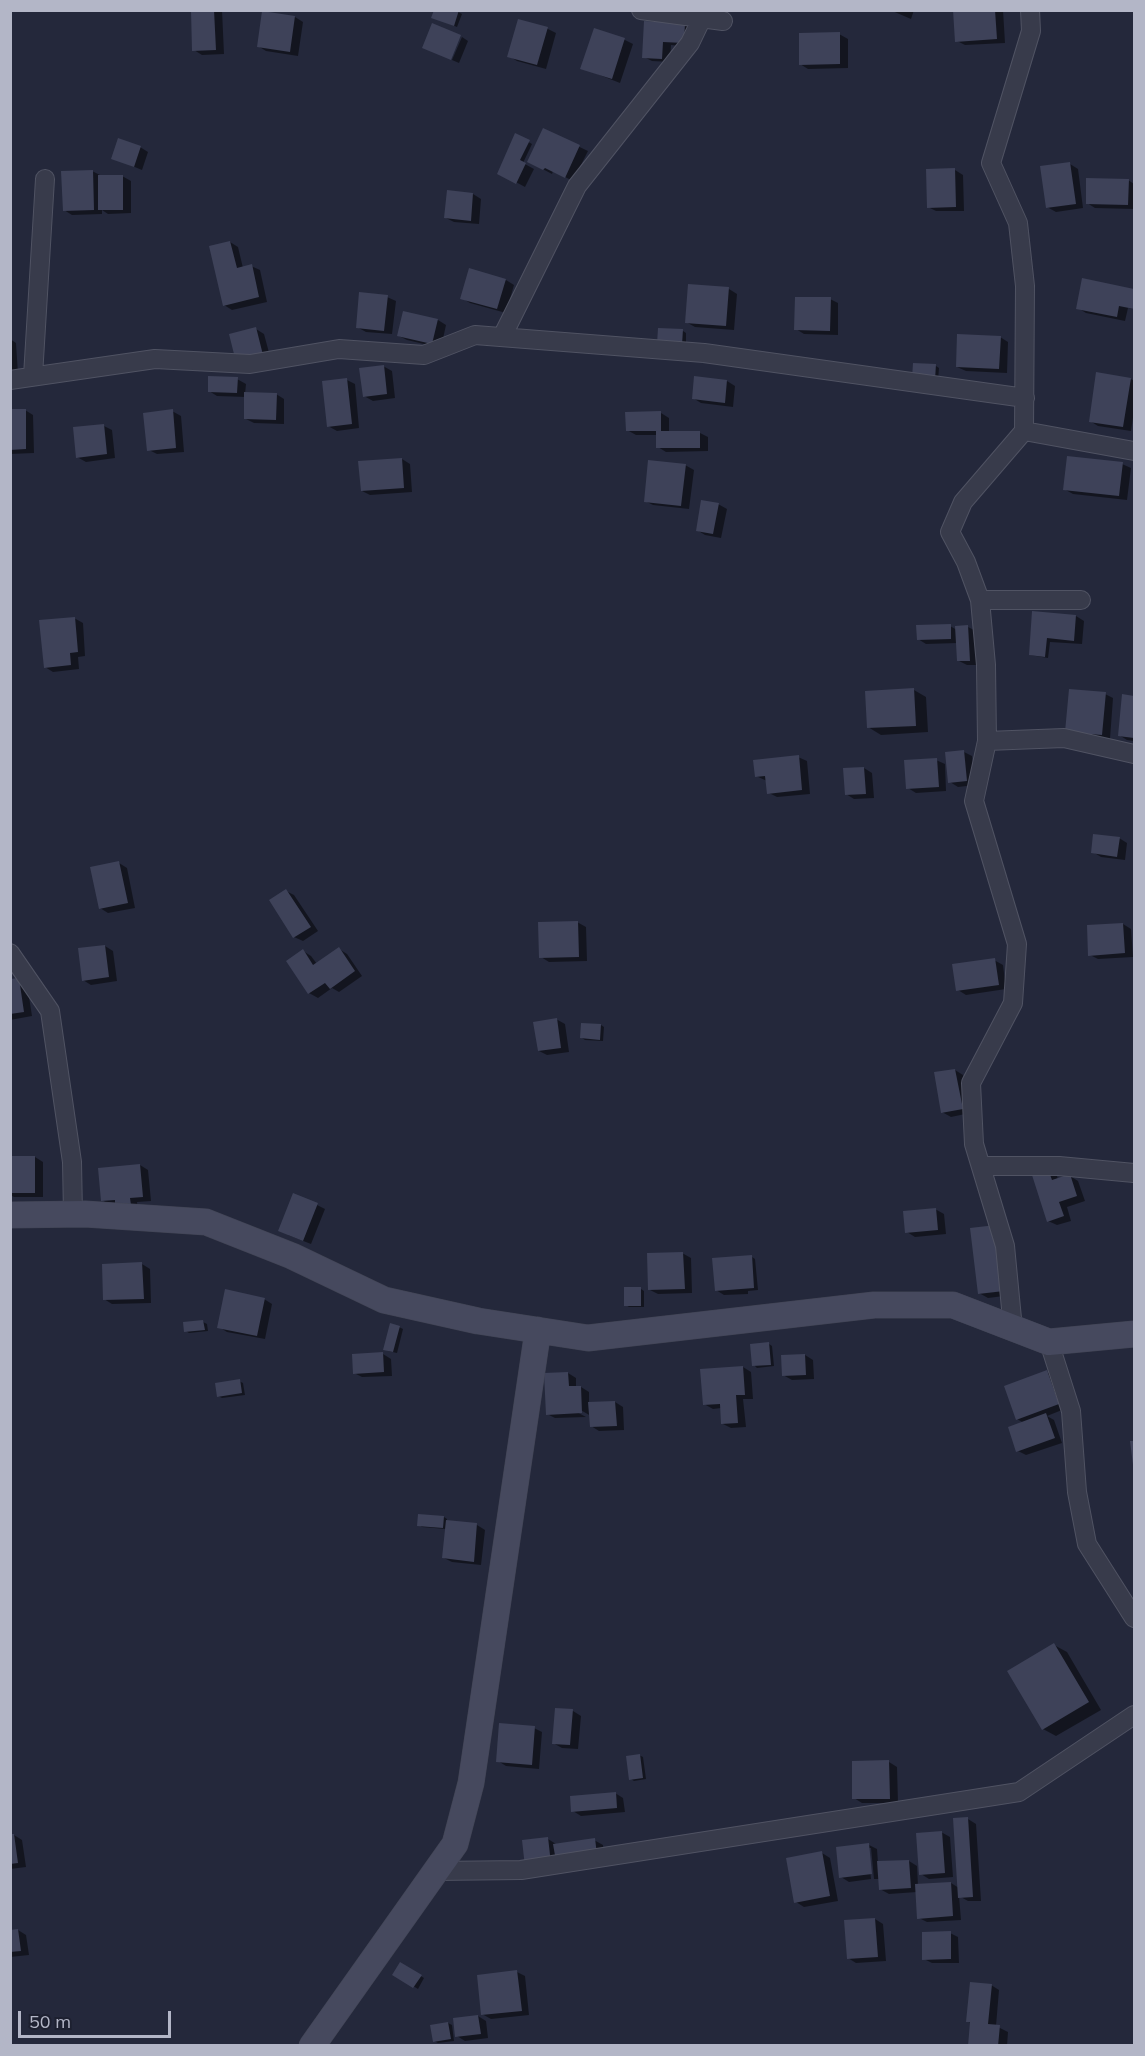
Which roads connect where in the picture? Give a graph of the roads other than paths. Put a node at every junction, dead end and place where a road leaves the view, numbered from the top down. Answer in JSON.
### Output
{"nodes":[{"id":1,"x":641,"y":10,"type":"edge"},
{"id":2,"x":1030,"y":10,"type":"edge"},
{"id":3,"x":702,"y":18,"type":"junction"},
{"id":4,"x":723,"y":21,"type":"dead end"},
{"id":5,"x":45,"y":179,"type":"dead end"},
{"id":6,"x":502,"y":337,"type":"junction"},
{"id":7,"x":33,"y":376,"type":"junction"},
{"id":8,"x":10,"y":380,"type":"edge"},
{"id":9,"x":1025,"y":398,"type":"junction"},
{"id":10,"x":1024,"y":431,"type":"junction"},
{"id":11,"x":1134,"y":451,"type":"edge"},
{"id":12,"x":980,"y":600,"type":"junction"},
{"id":13,"x":1081,"y":600,"type":"dead end"},
{"id":14,"x":987,"y":741,"type":"junction"},
{"id":15,"x":1134,"y":754,"type":"edge"},
{"id":16,"x":10,"y":953,"type":"edge"},
{"id":17,"x":981,"y":1166,"type":"junction"},
{"id":18,"x":1134,"y":1173,"type":"edge"},
{"id":19,"x":73,"y":1214,"type":"junction"},
{"id":20,"x":10,"y":1215,"type":"edge"},
{"id":21,"x":1013,"y":1329,"type":"junction"},
{"id":22,"x":538,"y":1330,"type":"junction"},
{"id":23,"x":1134,"y":1334,"type":"edge"},
{"id":24,"x":1049,"y":1342,"type":"junction"},
{"id":25,"x":1134,"y":1618,"type":"edge"},
{"id":26,"x":1134,"y":1715,"type":"edge"},
{"id":27,"x":435,"y":1871,"type":"junction"},
{"id":28,"x":312,"y":2046,"type":"edge"}],
"edges":[{"from":1,"to":3,"type":"street"},
{"from":2,"to":9,"type":"street"},
{"from":3,"to":4,"type":"street"},
{"from":3,"to":6,"type":"street"},
{"from":5,"to":7,"type":"street"},
{"from":6,"to":7,"type":"street"},
{"from":6,"to":9,"type":"street"},
{"from":7,"to":8,"type":"street"},
{"from":9,"to":10,"type":"street"},
{"from":10,"to":11,"type":"street"},
{"from":10,"to":12,"type":"street"},
{"from":12,"to":13,"type":"street"},
{"from":12,"to":14,"type":"street"},
{"from":14,"to":15,"type":"street"},
{"from":14,"to":17,"type":"street"},
{"from":16,"to":19,"type":"street"},
{"from":17,"to":18,"type":"street"},
{"from":17,"to":21,"type":"street"},
{"from":19,"to":20,"type":"street"},
{"from":19,"to":22,"type":"street"},
{"from":21,"to":22,"type":"street"},
{"from":21,"to":24,"type":"street"},
{"from":22,"to":27,"type":"street"},
{"from":23,"to":24,"type":"street"},
{"from":24,"to":25,"type":"street"},
{"from":26,"to":27,"type":"street"},
{"from":27,"to":28,"type":"street"}]}
